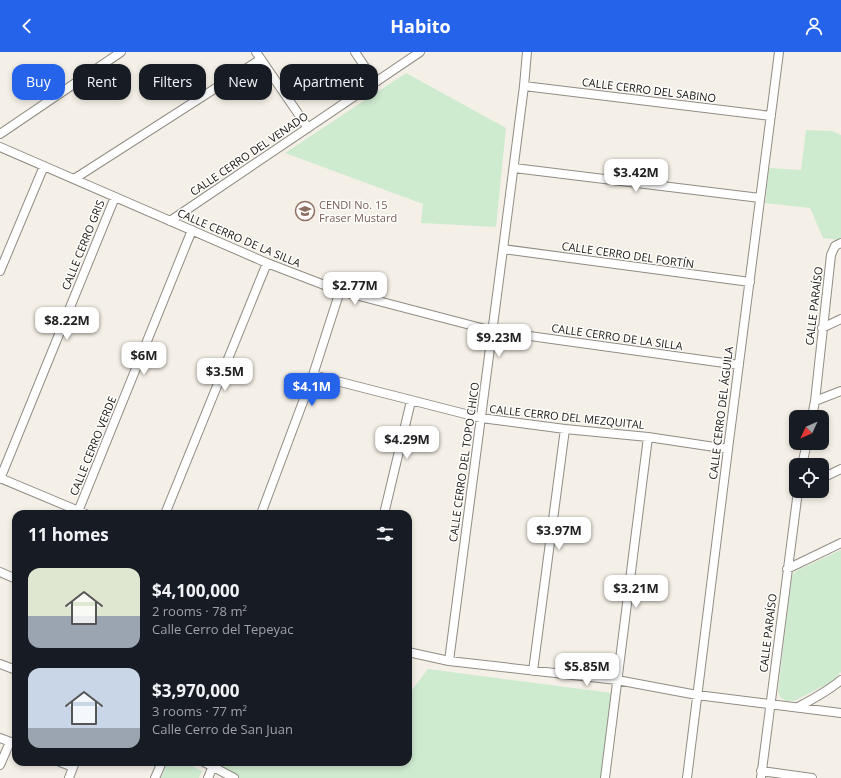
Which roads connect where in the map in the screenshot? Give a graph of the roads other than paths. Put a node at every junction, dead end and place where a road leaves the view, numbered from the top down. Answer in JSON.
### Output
{"nodes":[{"id":1,"x":121,"y":52,"type":"edge"},
{"id":2,"x":256,"y":52,"type":"edge"},
{"id":3,"x":355,"y":52,"type":"edge"},
{"id":4,"x":420,"y":52,"type":"edge"},
{"id":5,"x":527,"y":52,"type":"edge"},
{"id":6,"x":779,"y":52,"type":"edge"},
{"id":7,"x":261,"y":59,"type":"junction"},
{"id":8,"x":363,"y":64,"type":"edge"},
{"id":9,"x":378,"y":80,"type":"edge"},
{"id":10,"x":524,"y":86,"type":"junction"},
{"id":11,"x":349,"y":100,"type":"edge"},
{"id":12,"x":771,"y":116,"type":"junction"},
{"id":13,"x":308,"y":128,"type":"junction"},
{"id":14,"x":0,"y":134,"type":"edge"},
{"id":15,"x":0,"y":147,"type":"edge"},
{"id":16,"x":44,"y":166,"type":"junction"},
{"id":17,"x":514,"y":168,"type":"junction"},
{"id":18,"x":74,"y":179,"type":"junction"},
{"id":19,"x":115,"y":197,"type":"junction"},
{"id":20,"x":760,"y":198,"type":"junction"},
{"id":21,"x":170,"y":221,"type":"junction"},
{"id":22,"x":192,"y":230,"type":"junction"},
{"id":23,"x":838,"y":245,"type":"edge"},
{"id":24,"x":504,"y":249,"type":"junction"},
{"id":25,"x":266,"y":263,"type":"junction"},
{"id":26,"x":0,"y":271,"type":"edge"},
{"id":27,"x":750,"y":282,"type":"junction"},
{"id":28,"x":340,"y":291,"type":"junction"},
{"id":29,"x":841,"y":319,"type":"edge"},
{"id":30,"x":822,"y":328,"type":"junction"},
{"id":31,"x":493,"y":331,"type":"junction"},
{"id":32,"x":739,"y":365,"type":"junction"},
{"id":33,"x":313,"y":375,"type":"junction"},
{"id":34,"x":841,"y":390,"type":"edge"},
{"id":35,"x":411,"y":401,"type":"junction"},
{"id":36,"x":814,"y":401,"type":"junction"},
{"id":37,"x":813,"y":410,"type":"edge"},
{"id":38,"x":481,"y":418,"type":"junction"},
{"id":39,"x":565,"y":429,"type":"junction"},
{"id":40,"x":648,"y":437,"type":"junction"},
{"id":41,"x":728,"y":449,"type":"junction"},
{"id":42,"x":841,"y":469,"type":"edge"},
{"id":43,"x":829,"y":475,"type":"edge"},
{"id":44,"x":0,"y":478,"type":"edge"},
{"id":45,"x":797,"y":498,"type":"edge"},
{"id":46,"x":73,"y":510,"type":"edge"},
{"id":47,"x":79,"y":510,"type":"edge"},
{"id":48,"x":167,"y":510,"type":"edge"},
{"id":49,"x":262,"y":510,"type":"edge"},
{"id":50,"x":385,"y":510,"type":"edge"},
{"id":51,"x":841,"y":543,"type":"edge"},
{"id":52,"x":787,"y":569,"type":"junction"},
{"id":53,"x":0,"y":572,"type":"edge"},
{"id":54,"x":12,"y":577,"type":"edge"},
{"id":55,"x":412,"y":653,"type":"edge"},
{"id":56,"x":449,"y":661,"type":"junction"},
{"id":57,"x":0,"y":664,"type":"edge"},
{"id":58,"x":12,"y":668,"type":"edge"},
{"id":59,"x":533,"y":671,"type":"junction"},
{"id":60,"x":617,"y":680,"type":"junction"},
{"id":61,"x":841,"y":680,"type":"edge"},
{"id":62,"x":697,"y":695,"type":"junction"},
{"id":63,"x":770,"y":703,"type":"junction"},
{"id":64,"x":798,"y":707,"type":"junction"},
{"id":65,"x":841,"y":713,"type":"edge"},
{"id":66,"x":0,"y":738,"type":"edge"},
{"id":67,"x":12,"y":743,"type":"edge"},
{"id":68,"x":12,"y":745,"type":"edge"},
{"id":69,"x":0,"y":766,"type":"edge"},
{"id":70,"x":74,"y":766,"type":"edge"},
{"id":71,"x":160,"y":766,"type":"edge"},
{"id":72,"x":213,"y":766,"type":"joint"},
{"id":73,"x":761,"y":775,"type":"edge"},
{"id":74,"x":69,"y":778,"type":"edge"},
{"id":75,"x":155,"y":778,"type":"edge"},
{"id":76,"x":208,"y":778,"type":"edge"},
{"id":77,"x":234,"y":778,"type":"edge"},
{"id":78,"x":604,"y":778,"type":"edge"},
{"id":79,"x":687,"y":778,"type":"edge"},
{"id":80,"x":812,"y":778,"type":"edge"}],
"edges":[{"from":1,"to":14,"type":"street"},
{"from":2,"to":7,"type":"street"},
{"from":3,"to":8,"type":"street"},
{"from":4,"to":9,"type":"street","name":"CALLE CERRO DEL VENADO"},
{"from":5,"to":10,"type":"street","name":"CALLE CERRO DEL TOPO CHICO"},
{"from":6,"to":12,"type":"street","name":"CALLE CERRO DEL ÁGUILA"},
{"from":7,"to":13,"type":"street"},
{"from":7,"to":18,"type":"street"},
{"from":10,"to":12,"type":"street","name":"CALLE CERRO DEL SABINO"},
{"from":10,"to":17,"type":"street","name":"CALLE CERRO DEL TOPO CHICO"},
{"from":11,"to":13,"type":"street","name":"CALLE CERRO DEL VENADO"},
{"from":12,"to":20,"type":"street","name":"CALLE CERRO DEL ÁGUILA"},
{"from":13,"to":21,"type":"street","name":"CALLE CERRO DEL VENADO"},
{"from":15,"to":16,"type":"street","name":"CALLE CERRO DE LA SILLA"},
{"from":16,"to":18,"type":"street","name":"CALLE CERRO DE LA SILLA"},
{"from":16,"to":26,"type":"street"},
{"from":17,"to":20,"type":"street"},
{"from":17,"to":24,"type":"street","name":"CALLE CERRO DEL TOPO CHICO"},
{"from":18,"to":19,"type":"street","name":"CALLE CERRO DE LA SILLA"},
{"from":19,"to":21,"type":"street","name":"CALLE CERRO DE LA SILLA"},
{"from":19,"to":44,"type":"street","name":"CALLE CERRO GRIS"},
{"from":20,"to":27,"type":"street","name":"CALLE CERRO DEL ÁGUILA"},
{"from":21,"to":22,"type":"street","name":"CALLE CERRO DE LA SILLA"},
{"from":22,"to":25,"type":"street","name":"CALLE CERRO DE LA SILLA"},
{"from":22,"to":47,"type":"street","name":"CALLE CERRO VERDE"},
{"from":23,"to":30,"type":"street","name":"CALLE PARAÍSO"},
{"from":24,"to":27,"type":"street","name":"CALLE CERRO DEL FORTÍN"},
{"from":24,"to":31,"type":"street","name":"CALLE CERRO DEL TOPO CHICO"},
{"from":25,"to":28,"type":"street","name":"CALLE CERRO DE LA SILLA"},
{"from":25,"to":48,"type":"street"},
{"from":27,"to":32,"type":"street","name":"CALLE CERRO DEL ÁGUILA"},
{"from":28,"to":31,"type":"street","name":"CALLE CERRO DE LA SILLA"},
{"from":28,"to":33,"type":"street"},
{"from":29,"to":30,"type":"street"},
{"from":30,"to":36,"type":"street","name":"CALLE PARAÍSO"},
{"from":31,"to":32,"type":"street","name":"CALLE CERRO DE LA SILLA"},
{"from":31,"to":38,"type":"street","name":"CALLE CERRO DEL TOPO CHICO"},
{"from":32,"to":41,"type":"street","name":"CALLE CERRO DEL ÁGUILA"},
{"from":33,"to":35,"type":"street","name":"CALLE CERRO DEL MEZQUITAL"},
{"from":33,"to":49,"type":"street"},
{"from":34,"to":36,"type":"street"},
{"from":35,"to":38,"type":"street","name":"CALLE CERRO DEL MEZQUITAL"},
{"from":35,"to":50,"type":"street"},
{"from":36,"to":37,"type":"street","name":"CALLE PARAÍSO"},
{"from":38,"to":39,"type":"street","name":"CALLE CERRO DEL MEZQUITAL"},
{"from":38,"to":56,"type":"street","name":"CALLE CERRO DEL TOPO CHICO"},
{"from":39,"to":40,"type":"street","name":"CALLE CERRO DEL MEZQUITAL"},
{"from":39,"to":59,"type":"street"},
{"from":40,"to":41,"type":"street","name":"CALLE CERRO DEL MEZQUITAL"},
{"from":40,"to":60,"type":"street"},
{"from":41,"to":62,"type":"street","name":"CALLE CERRO DEL ÁGUILA"},
{"from":42,"to":43,"type":"street"},
{"from":44,"to":46,"type":"street"},
{"from":45,"to":52,"type":"street","name":"CALLE PARAÍSO"},
{"from":51,"to":52,"type":"street"},
{"from":52,"to":63,"type":"street","name":"CALLE PARAÍSO"},
{"from":53,"to":54,"type":"street"},
{"from":55,"to":56,"type":"street"},
{"from":56,"to":59,"type":"street"},
{"from":57,"to":58,"type":"street"},
{"from":59,"to":60,"type":"street"},
{"from":60,"to":62,"type":"street"},
{"from":60,"to":78,"type":"street"},
{"from":61,"to":64,"type":"street"},
{"from":62,"to":63,"type":"street"},
{"from":62,"to":79,"type":"street","name":"CALLE CERRO DEL ÁGUILA"},
{"from":63,"to":64,"type":"street"},
{"from":63,"to":73,"type":"street","name":"CALLE PARAÍSO"},
{"from":64,"to":65,"type":"street"},
{"from":66,"to":67,"type":"street"},
{"from":68,"to":69,"type":"street"},
{"from":70,"to":74,"type":"street"},
{"from":71,"to":75,"type":"street"},
{"from":72,"to":76,"type":"street"},
{"from":72,"to":77,"type":"street"},
{"from":73,"to":80,"type":"street"}]}
